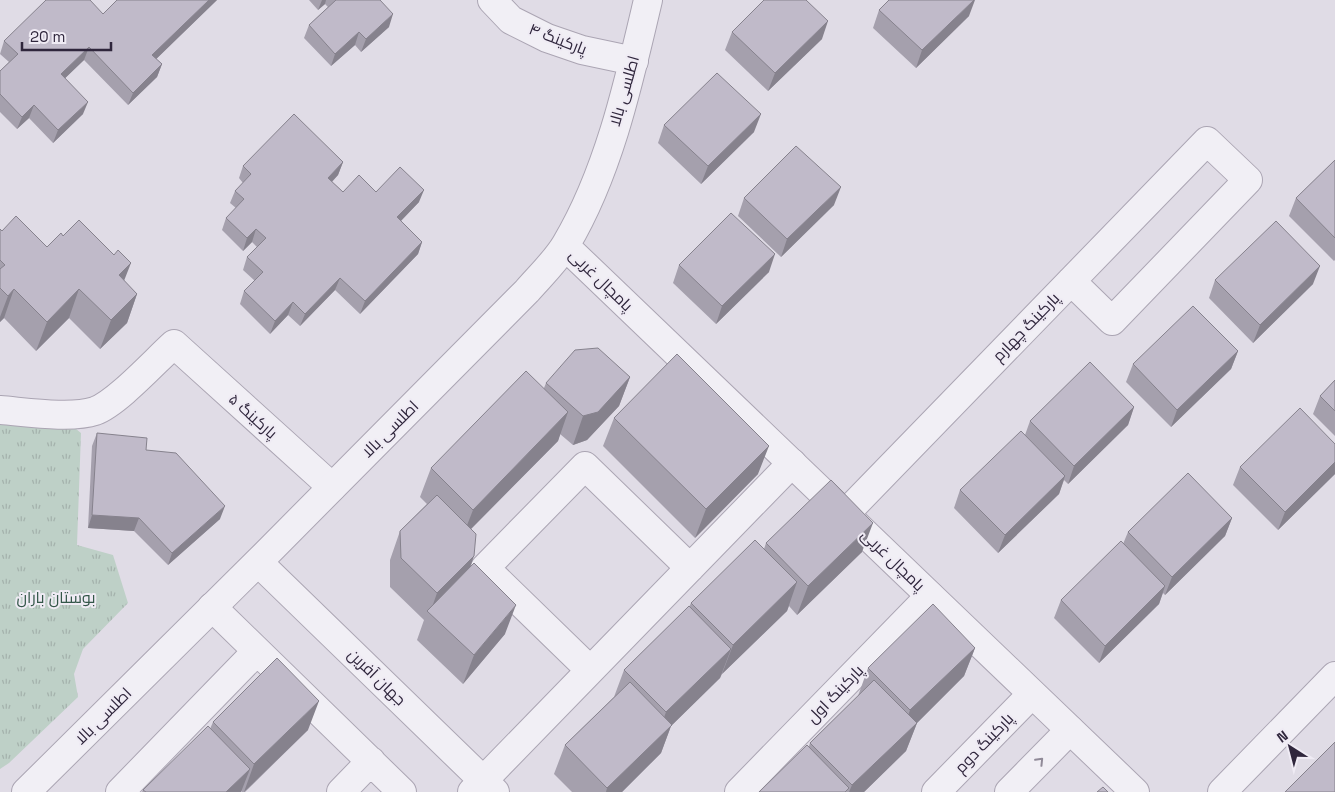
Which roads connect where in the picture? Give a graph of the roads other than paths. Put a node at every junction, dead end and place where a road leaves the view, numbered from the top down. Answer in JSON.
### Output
{"nodes":[{"id":1,"x":492,"y":0,"type":"edge"},
{"id":2,"x":648,"y":0,"type":"edge"},
{"id":3,"x":634,"y":60,"type":"junction"},
{"id":4,"x":565,"y":246,"type":"junction"},
{"id":5,"x":1071,"y":281,"type":"junction"},
{"id":6,"x":0,"y":410,"type":"edge"},
{"id":7,"x":792,"y":463,"type":"junction"},
{"id":8,"x":332,"y":487,"type":"junction"},
{"id":9,"x":845,"y":514,"type":"junction"},
{"id":10,"x":258,"y":562,"type":"junction"},
{"id":11,"x":690,"y":568,"type":"junction"},
{"id":12,"x":930,"y":596,"type":"junction"},
{"id":13,"x":212,"y":607,"type":"junction"},
{"id":14,"x":257,"y":651,"type":"junction"},
{"id":15,"x":590,"y":670,"type":"junction"},
{"id":16,"x":1335,"y":676,"type":"edge"},
{"id":17,"x":1032,"y":694,"type":"junction"},
{"id":18,"x":1070,"y":730,"type":"junction"},
{"id":19,"x":371,"y":761,"type":"junction"},
{"id":20,"x":483,"y":788,"type":"edge"},
{"id":21,"x":26,"y":792,"type":"edge"},
{"id":22,"x":120,"y":792,"type":"edge"},
{"id":23,"x":341,"y":792,"type":"edge"},
{"id":24,"x":402,"y":792,"type":"edge"},
{"id":25,"x":739,"y":792,"type":"edge"},
{"id":26,"x":936,"y":792,"type":"edge"},
{"id":27,"x":1010,"y":792,"type":"edge"},
{"id":28,"x":1135,"y":792,"type":"edge"},
{"id":29,"x":1222,"y":792,"type":"edge"}],
"edges":[{"from":1,"to":3,"type":"street","name":"پارکینگ ۴"},
{"from":2,"to":3,"type":"street","name":"اطلسی بالا"},
{"from":3,"to":4,"type":"street","name":"اطلسی بالا"},
{"from":4,"to":7,"type":"street","name":"پامچال غربی"},
{"from":4,"to":8,"type":"street","name":"اطلسی بالا"},
{"from":5,"to":5,"type":"street","name":"پارکینگ چهارم"},
{"from":5,"to":9,"type":"street","name":"پارکینگ چهارم"},
{"from":6,"to":8,"type":"street","name":"پارکینگ ۵"},
{"from":7,"to":9,"type":"street","name":"پامچال غربی"},
{"from":7,"to":11,"type":"street"},
{"from":8,"to":10,"type":"street","name":"اطلسی بالا"},
{"from":9,"to":12,"type":"street","name":"پامچال غربی"},
{"from":10,"to":13,"type":"street","name":"اطلسی بالا"},
{"from":10,"to":20,"type":"street","name":"جهان آفرین"},
{"from":11,"to":15,"type":"street"},
{"from":11,"to":15,"type":"street"},
{"from":12,"to":17,"type":"street","name":"پامچال غربی"},
{"from":12,"to":25,"type":"street","name":"پارکینگ اول"},
{"from":13,"to":14,"type":"street"},
{"from":13,"to":21,"type":"street","name":"اطلسی بالا"},
{"from":14,"to":19,"type":"street"},
{"from":14,"to":22,"type":"street"},
{"from":15,"to":20,"type":"street"},
{"from":16,"to":29,"type":"street"},
{"from":17,"to":18,"type":"street","name":"پامچال غربی"},
{"from":17,"to":26,"type":"street","name":"پارکینگ دوم"},
{"from":27,"to":18,"type":"street","one_way":true},
{"from":18,"to":28,"type":"street","name":"پامچال غربی"},
{"from":19,"to":23,"type":"street"},
{"from":19,"to":24,"type":"street"}]}
